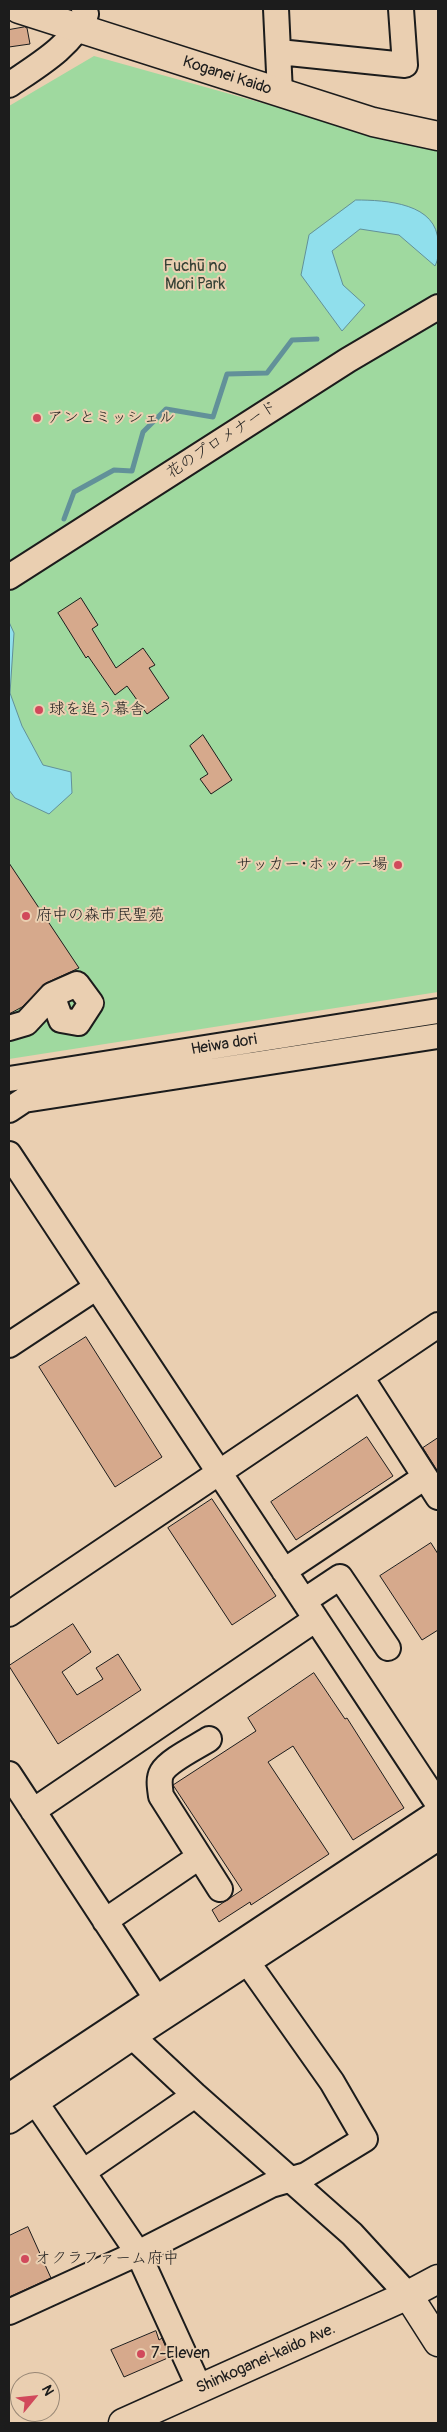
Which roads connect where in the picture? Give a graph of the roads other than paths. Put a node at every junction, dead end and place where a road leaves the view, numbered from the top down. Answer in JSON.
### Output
{"nodes":[{"id":1,"x":19,"y":9,"type":"edge"},
{"id":2,"x":276,"y":9,"type":"edge"},
{"id":3,"x":400,"y":9,"type":"edge"},
{"id":4,"x":82,"y":18,"type":"edge"},
{"id":5,"x":279,"y":52,"type":"junction"},
{"id":6,"x":9,"y":85,"type":"edge"},
{"id":7,"x":280,"y":93,"type":"junction"},
{"id":8,"x":438,"y":136,"type":"edge"},
{"id":9,"x":438,"y":307,"type":"edge"},
{"id":10,"x":9,"y":577,"type":"edge"},
{"id":11,"x":52,"y":995,"type":"dead end"},
{"id":12,"x":438,"y":1011,"type":"edge"},
{"id":13,"x":9,"y":1028,"type":"edge"},
{"id":14,"x":438,"y":1036,"type":"edge"},
{"id":15,"x":9,"y":1079,"type":"edge"},
{"id":16,"x":9,"y":1110,"type":"edge"},
{"id":17,"x":9,"y":1154,"type":"edge"},
{"id":18,"x":96,"y":1287,"type":"junction"},
{"id":19,"x":438,"y":1325,"type":"edge"},
{"id":20,"x":9,"y":1345,"type":"edge"},
{"id":21,"x":361,"y":1377,"type":"junction"},
{"id":22,"x":219,"y":1472,"type":"junction"},
{"id":23,"x":425,"y":1476,"type":"junction"},
{"id":24,"x":438,"y":1497,"type":"edge"},
{"id":25,"x":284,"y":1571,"type":"junction"},
{"id":26,"x":310,"y":1610,"type":"junction"},
{"id":27,"x":9,"y":1614,"type":"edge"},
{"id":28,"x":388,"y":1648,"type":"dead end"},
{"id":29,"x":188,"y":1706,"type":"junction"},
{"id":30,"x":9,"y":1774,"type":"edge"},
{"id":31,"x":438,"y":1804,"type":"edge"},
{"id":32,"x":33,"y":1811,"type":"junction"},
{"id":33,"x":438,"y":1812,"type":"edge"},
{"id":34,"x":438,"y":1838,"type":"edge"},
{"id":35,"x":199,"y":1858,"type":"junction"},
{"id":36,"x":220,"y":1889,"type":"dead end"},
{"id":37,"x":105,"y":1921,"type":"junction"},
{"id":38,"x":248,"y":1963,"type":"junction"},
{"id":39,"x":156,"y":1998,"type":"junction"},
{"id":40,"x":133,"y":2037,"type":"junction"},
{"id":41,"x":195,"y":2095,"type":"junction"},
{"id":42,"x":9,"y":2096,"type":"edge"},
{"id":43,"x":36,"y":2103,"type":"junction"},
{"id":44,"x":9,"y":2121,"type":"edge"},
{"id":45,"x":83,"y":2172,"type":"junction"},
{"id":46,"x":289,"y":2180,"type":"junction"},
{"id":47,"x":138,"y":2253,"type":"junction"},
{"id":48,"x":438,"y":2279,"type":"edge"},
{"id":49,"x":408,"y":2295,"type":"junction"},
{"id":50,"x":9,"y":2312,"type":"edge"},
{"id":51,"x":438,"y":2342,"type":"edge"},
{"id":52,"x":200,"y":2389,"type":"junction"},
{"id":53,"x":123,"y":2423,"type":"edge"}],
"edges":[{"from":1,"to":4,"type":"main road","name":"Koganei Kaido"},
{"from":2,"to":5,"type":"street"},
{"from":3,"to":5,"type":"street"},
{"from":4,"to":6,"type":"street"},
{"from":4,"to":7,"type":"main road","name":"Koganei Kaido"},
{"from":5,"to":7,"type":"street"},
{"from":7,"to":8,"type":"main road","name":"Koganei Kaido"},
{"from":9,"to":10,"type":"street","name":"花のプロメナード"},
{"from":11,"to":13,"type":"street"},
{"from":12,"to":15,"type":"street","name":"Heiwa dori"},
{"from":14,"to":16,"type":"street"},
{"from":17,"to":18,"type":"street"},
{"from":18,"to":20,"type":"street"},
{"from":18,"to":22,"type":"street"},
{"from":19,"to":21,"type":"street"},
{"from":21,"to":22,"type":"street"},
{"from":21,"to":23,"type":"street"},
{"from":22,"to":25,"type":"street"},
{"from":22,"to":27,"type":"street"},
{"from":23,"to":24,"type":"street"},
{"from":23,"to":25,"type":"street"},
{"from":25,"to":26,"type":"street"},
{"from":26,"to":28,"type":"street"},
{"from":26,"to":29,"type":"street"},
{"from":26,"to":31,"type":"street"},
{"from":29,"to":32,"type":"street"},
{"from":29,"to":35,"type":"street"},
{"from":30,"to":32,"type":"street"},
{"from":32,"to":37,"type":"street"},
{"from":33,"to":39,"type":"street"},
{"from":34,"to":38,"type":"street"},
{"from":35,"to":36,"type":"street"},
{"from":35,"to":37,"type":"street"},
{"from":37,"to":39,"type":"street"},
{"from":38,"to":40,"type":"street"},
{"from":38,"to":46,"type":"street"},
{"from":39,"to":42,"type":"street"},
{"from":40,"to":41,"type":"street"},
{"from":40,"to":43,"type":"street"},
{"from":41,"to":45,"type":"street"},
{"from":41,"to":46,"type":"street"},
{"from":43,"to":44,"type":"street"},
{"from":43,"to":45,"type":"street"},
{"from":45,"to":47,"type":"street"},
{"from":46,"to":47,"type":"street"},
{"from":46,"to":49,"type":"street"},
{"from":47,"to":50,"type":"street"},
{"from":47,"to":52,"type":"street"},
{"from":48,"to":49,"type":"main road","name":"Shinkoganei-kaido Ave."},
{"from":49,"to":51,"type":"main road"},
{"from":49,"to":52,"type":"main road","name":"Shinkoganei-kaido Ave."},
{"from":52,"to":53,"type":"main road","name":"Shinkoganei-kaido Ave."}]}
